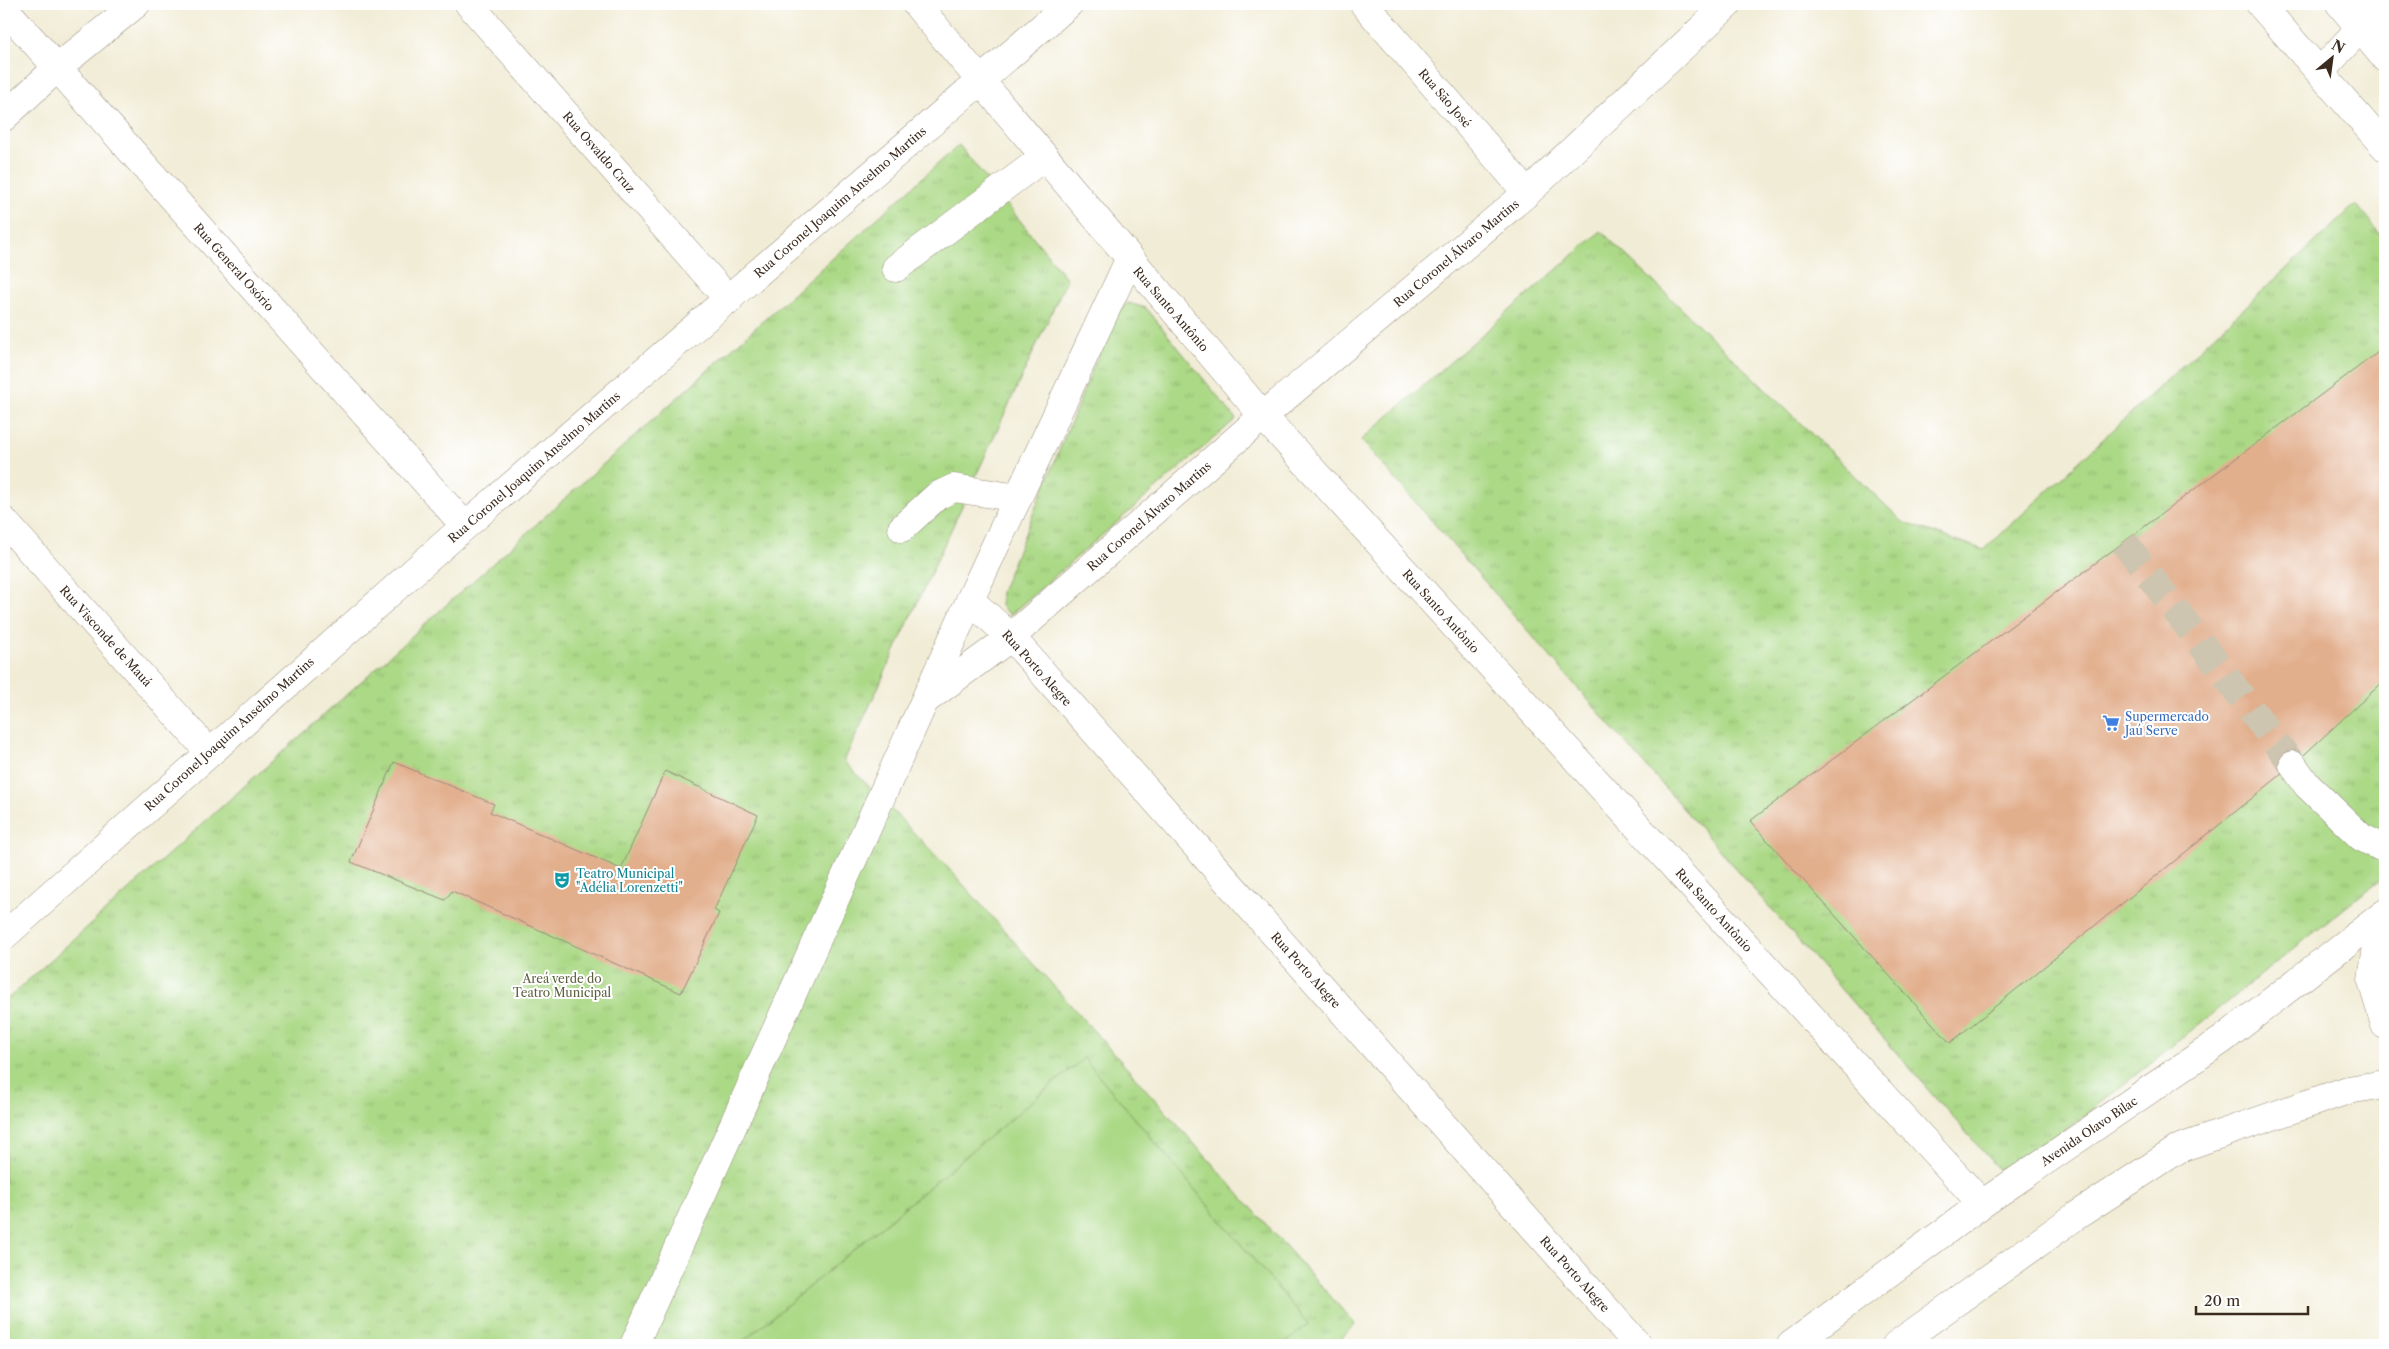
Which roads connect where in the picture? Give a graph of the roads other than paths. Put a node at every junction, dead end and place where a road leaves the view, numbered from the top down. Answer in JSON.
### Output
{"nodes":[{"id":1,"x":136,"y":4,"type":"edge"},
{"id":2,"x":469,"y":4,"type":"edge"},
{"id":3,"x":916,"y":4,"type":"edge"},
{"id":4,"x":1069,"y":4,"type":"edge"},
{"id":5,"x":1364,"y":4,"type":"edge"},
{"id":6,"x":1728,"y":4,"type":"edge"},
{"id":7,"x":2260,"y":4,"type":"edge"},
{"id":8,"x":2340,"y":4,"type":"edge"},
{"id":9,"x":2385,"y":7,"type":"edge"},
{"id":10,"x":4,"y":8,"type":"edge"},
{"id":11,"x":2360,"y":28,"type":"junction"},
{"id":12,"x":2385,"y":58,"type":"edge"},
{"id":13,"x":56,"y":69,"type":"junction"},
{"id":14,"x":2321,"y":72,"type":"junction"},
{"id":15,"x":980,"y":79,"type":"junction"},
{"id":16,"x":4,"y":117,"type":"edge"},
{"id":17,"x":2385,"y":147,"type":"edge"},
{"id":18,"x":1044,"y":157,"type":"junction"},
{"id":19,"x":1527,"y":193,"type":"junction"},
{"id":20,"x":1130,"y":260,"type":"junction"},
{"id":21,"x":896,"y":268,"type":"dead end"},
{"id":22,"x":729,"y":300,"type":"junction"},
{"id":23,"x":1263,"y":416,"type":"junction"},
{"id":24,"x":1018,"y":498,"type":"junction"},
{"id":25,"x":4,"y":521,"type":"edge"},
{"id":26,"x":465,"y":526,"type":"junction"},
{"id":27,"x":902,"y":528,"type":"dead end"},
{"id":28,"x":970,"y":600,"type":"junction"},
{"id":29,"x":1011,"y":637,"type":"junction"},
{"id":30,"x":926,"y":700,"type":"junction"},
{"id":31,"x":209,"y":752,"type":"junction"},
{"id":32,"x":2293,"y":765,"type":"tunnel mouth"},
{"id":33,"x":2385,"y":849,"type":"edge"},
{"id":34,"x":2385,"y":913,"type":"edge"},
{"id":35,"x":2385,"y":927,"type":"edge"},
{"id":36,"x":4,"y":936,"type":"edge"},
{"id":37,"x":2385,"y":1025,"type":"edge"},
{"id":38,"x":2385,"y":1084,"type":"edge"},
{"id":39,"x":1982,"y":1204,"type":"junction"},
{"id":40,"x":634,"y":1345,"type":"edge"},
{"id":41,"x":1638,"y":1345,"type":"edge"},
{"id":42,"x":1791,"y":1345,"type":"edge"},
{"id":43,"x":1896,"y":1345,"type":"edge"}],
"edges":[{"from":1,"to":13,"type":"street"},
{"from":2,"to":22,"type":"street","name":"Rua Osvaldo Cruz"},
{"from":3,"to":15,"type":"street","name":"Rua Santo Antônio"},
{"from":4,"to":15,"type":"street","name":"Rua Coronel Joaquim Anselmo Martins"},
{"from":5,"to":19,"type":"street","name":"Rua São José"},
{"from":6,"to":19,"type":"street","name":"Rua Coronel Álvaro Martins"},
{"from":7,"to":14,"type":"street"},
{"from":8,"to":11,"type":"street"},
{"from":9,"to":11,"type":"street"},
{"from":10,"to":13,"type":"street","name":"Rua General Osório"},
{"from":11,"to":12,"type":"street"},
{"from":11,"to":14,"type":"street"},
{"from":13,"to":16,"type":"street"},
{"from":13,"to":26,"type":"street","name":"Rua General Osório"},
{"from":14,"to":17,"type":"street"},
{"from":15,"to":18,"type":"street","name":"Rua Santo Antônio"},
{"from":15,"to":22,"type":"street","name":"Rua Coronel Joaquim Anselmo Martins"},
{"from":18,"to":20,"type":"street","name":"Rua Santo Antônio"},
{"from":18,"to":21,"type":"street"},
{"from":19,"to":23,"type":"street","name":"Rua Coronel Álvaro Martins"},
{"from":20,"to":23,"type":"street","name":"Rua Santo Antônio"},
{"from":20,"to":24,"type":"street"},
{"from":22,"to":26,"type":"street","name":"Rua Coronel Joaquim Anselmo Martins"},
{"from":23,"to":29,"type":"street","name":"Rua Coronel Álvaro Martins"},
{"from":23,"to":39,"type":"street","name":"Rua Santo Antônio"},
{"from":24,"to":27,"type":"street"},
{"from":24,"to":28,"type":"street"},
{"from":25,"to":31,"type":"street","name":"Rua Visconde de Mauá"},
{"from":26,"to":31,"type":"street","name":"Rua Coronel Joaquim Anselmo Martins"},
{"from":28,"to":29,"type":"street","name":"Rua Porto Alegre"},
{"from":28,"to":30,"type":"street"},
{"from":29,"to":30,"type":"street","name":"Rua Coronel Álvaro Martins"},
{"from":29,"to":41,"type":"street","name":"Rua Porto Alegre"},
{"from":30,"to":40,"type":"street"},
{"from":31,"to":36,"type":"street","name":"Rua Coronel Joaquim Anselmo Martins"},
{"from":32,"to":33,"type":"street"},
{"from":34,"to":39,"type":"street","name":"Avenida Olavo Bilac"},
{"from":35,"to":37,"type":"street"},
{"from":38,"to":43,"type":"street"},
{"from":39,"to":42,"type":"street","name":"Avenida Olavo Bilac"}]}
